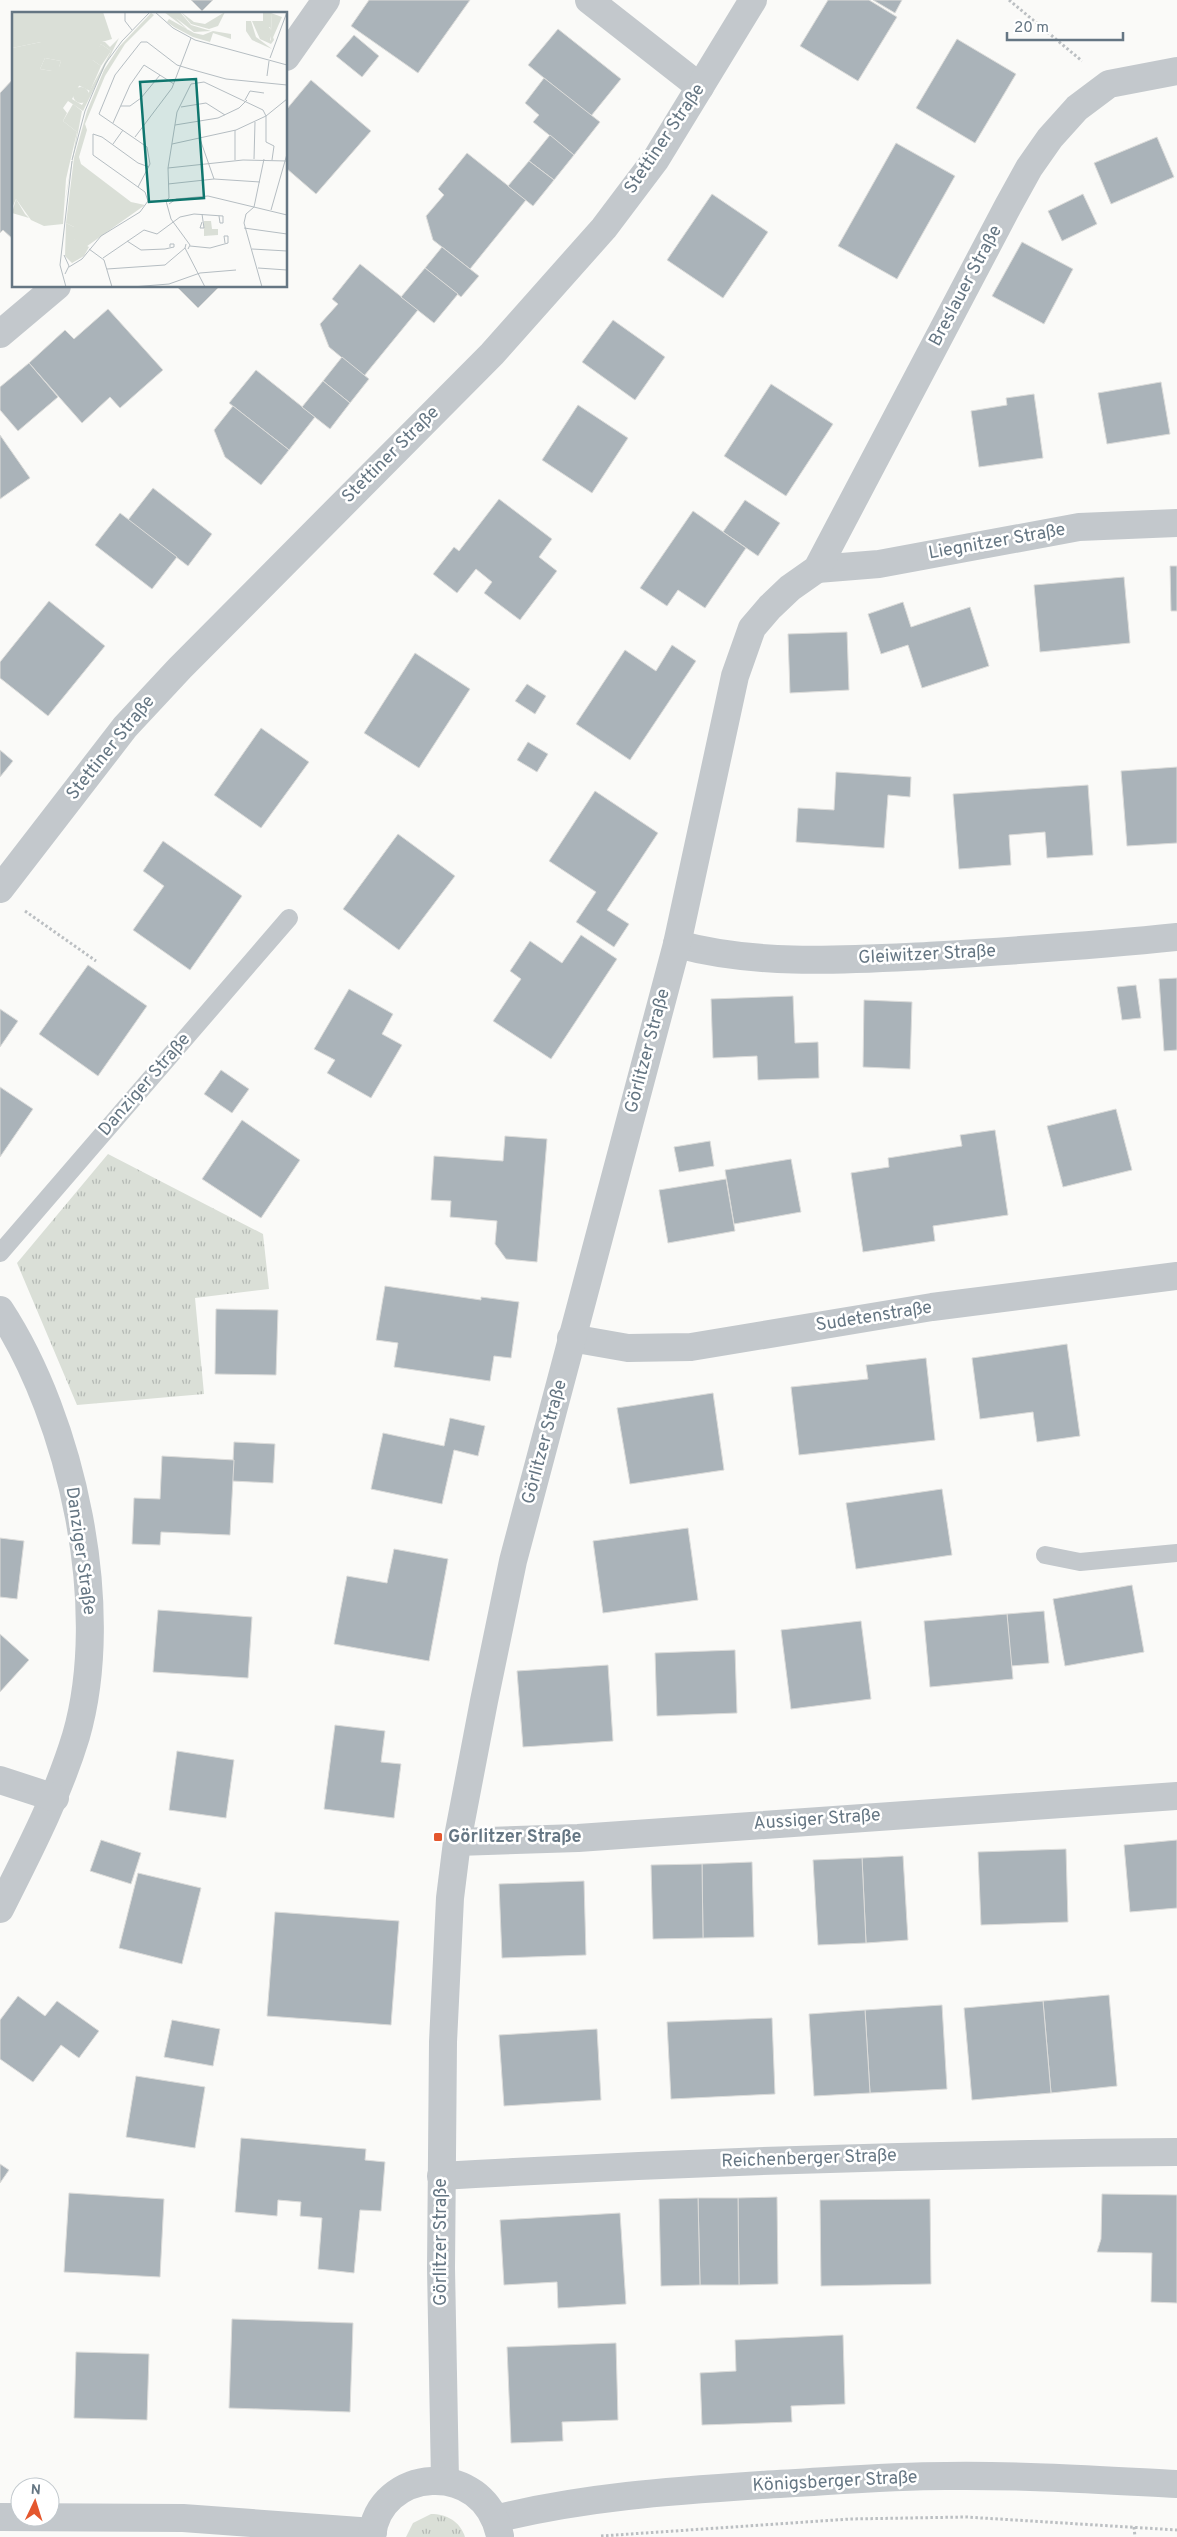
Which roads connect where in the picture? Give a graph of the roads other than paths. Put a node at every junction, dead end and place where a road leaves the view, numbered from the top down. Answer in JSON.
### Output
{"nodes":[{"id":1,"x":326,"y":0,"type":"edge"},
{"id":2,"x":589,"y":0,"type":"edge"},
{"id":3,"x":753,"y":0,"type":"edge"},
{"id":4,"x":288,"y":54,"type":"edge"},
{"id":5,"x":1177,"y":71,"type":"edge"},
{"id":6,"x":700,"y":87,"type":"junction"},
{"id":7,"x":55,"y":288,"type":"edge"},
{"id":8,"x":0,"y":334,"type":"edge"},
{"id":9,"x":1177,"y":523,"type":"edge"},
{"id":10,"x":817,"y":569,"type":"junction"},
{"id":11,"x":0,"y":889,"type":"edge"},
{"id":12,"x":290,"y":918,"type":"dead end"},
{"id":13,"x":1177,"y":937,"type":"edge"},
{"id":14,"x":677,"y":944,"type":"junction"},
{"id":15,"x":0,"y":1253,"type":"edge"},
{"id":16,"x":1176,"y":1281,"type":"edge"},
{"id":17,"x":0,"y":1310,"type":"edge"},
{"id":18,"x":572,"y":1338,"type":"junction"},
{"id":19,"x":1177,"y":1553,"type":"edge"},
{"id":20,"x":1045,"y":1555,"type":"dead end"},
{"id":21,"x":0,"y":1780,"type":"edge"},
{"id":22,"x":1177,"y":1796,"type":"edge"},
{"id":23,"x":56,"y":1798,"type":"junction"},
{"id":24,"x":457,"y":1842,"type":"junction"},
{"id":25,"x":0,"y":1909,"type":"edge"},
{"id":26,"x":1177,"y":2152,"type":"edge"},
{"id":27,"x":441,"y":2176,"type":"junction"},
{"id":28,"x":445,"y":2480,"type":"junction"},
{"id":29,"x":1177,"y":2484,"type":"edge"},
{"id":30,"x":0,"y":2517,"type":"edge"},
{"id":31,"x":498,"y":2528,"type":"edge"},
{"id":32,"x":373,"y":2535,"type":"edge"}],
"edges":[{"from":1,"to":4,"type":"street"},
{"from":2,"to":6,"type":"street"},
{"from":3,"to":6,"type":"street","name":"Stettiner Straße"},
{"from":5,"to":10,"type":"street","name":"Breslauer Straße"},
{"from":6,"to":11,"type":"street","name":"Stettiner Straße"},
{"from":7,"to":8,"type":"street"},
{"from":9,"to":10,"type":"street","name":"Liegnitzer Straße"},
{"from":10,"to":14,"type":"street","name":"Görlitzer Straße"},
{"from":12,"to":15,"type":"lane","name":"Danziger Straße"},
{"from":13,"to":14,"type":"street","name":"Gleiwitzer Straße"},
{"from":14,"to":18,"type":"street","name":"Görlitzer Straße"},
{"from":16,"to":18,"type":"street","name":"Sudetenstraße"},
{"from":17,"to":23,"type":"street","name":"Danziger Straße"},
{"from":18,"to":24,"type":"street","name":"Görlitzer Straße"},
{"from":19,"to":20,"type":"lane"},
{"from":21,"to":23,"type":"street"},
{"from":22,"to":24,"type":"street","name":"Aussiger Straße"},
{"from":23,"to":25,"type":"street","name":"Danziger Straße"},
{"from":24,"to":27,"type":"street","name":"Görlitzer Straße"},
{"from":26,"to":27,"type":"street","name":"Reichenberger Straße"},
{"from":27,"to":28,"type":"street","name":"Görlitzer Straße"},
{"from":28,"to":31,"type":"street","name":"Königsberger Straße"},
{"from":28,"to":32,"type":"street","name":"Königsberger Straße"},
{"from":29,"to":31,"type":"street","name":"Königsberger Straße"},
{"from":30,"to":32,"type":"street","name":"Königsberger Straße"}]}
